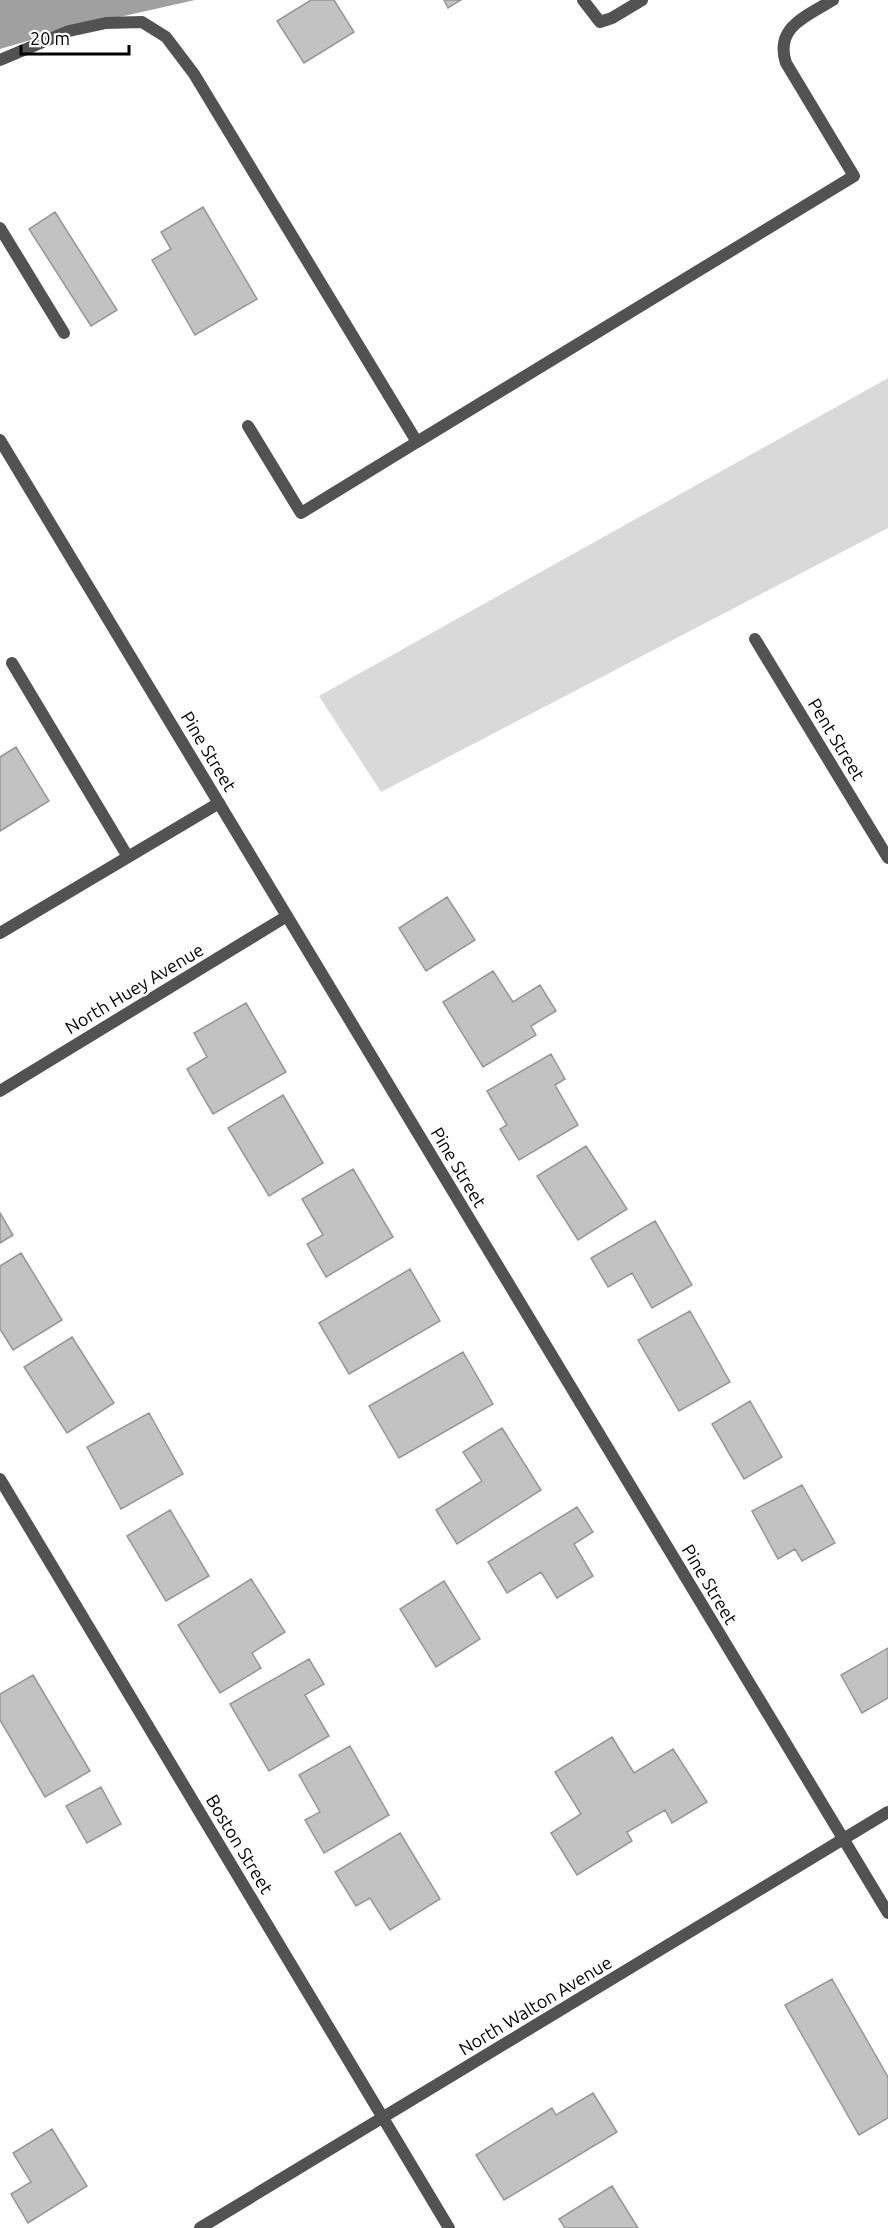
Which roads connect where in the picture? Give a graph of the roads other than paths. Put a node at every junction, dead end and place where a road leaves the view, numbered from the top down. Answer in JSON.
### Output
{"nodes":[{"id":1,"x":583,"y":0,"type":"edge"},
{"id":2,"x":642,"y":0,"type":"edge"},
{"id":3,"x":833,"y":0,"type":"edge"},
{"id":4,"x":0,"y":60,"type":"edge"},
{"id":5,"x":0,"y":228,"type":"edge"},
{"id":6,"x":64,"y":333,"type":"dead end"},
{"id":7,"x":248,"y":426,"type":"dead end"},
{"id":8,"x":0,"y":440,"type":"edge"},
{"id":9,"x":417,"y":442,"type":"junction"},
{"id":10,"x":754,"y":639,"type":"dead end"},
{"id":11,"x":12,"y":663,"type":"dead end"},
{"id":12,"x":219,"y":803,"type":"junction"},
{"id":13,"x":128,"y":857,"type":"junction"},
{"id":14,"x":888,"y":858,"type":"edge"},
{"id":15,"x":287,"y":916,"type":"junction"},
{"id":16,"x":0,"y":933,"type":"edge"},
{"id":17,"x":0,"y":1091,"type":"edge"},
{"id":18,"x":0,"y":1479,"type":"edge"},
{"id":19,"x":888,"y":1812,"type":"edge"},
{"id":20,"x":843,"y":1839,"type":"junction"},
{"id":21,"x":888,"y":1913,"type":"edge"},
{"id":22,"x":383,"y":2118,"type":"junction"},
{"id":23,"x":200,"y":2228,"type":"edge"},
{"id":24,"x":449,"y":2228,"type":"edge"}],
"edges":[{"from":1,"to":2,"type":"street"},
{"from":3,"to":9,"type":"street"},
{"from":4,"to":9,"type":"street"},
{"from":5,"to":6,"type":"street"},
{"from":7,"to":9,"type":"street"},
{"from":8,"to":12,"type":"street","name":"Pine Street"},
{"from":10,"to":14,"type":"street","name":"Pent Street"},
{"from":11,"to":13,"type":"street"},
{"from":12,"to":13,"type":"street"},
{"from":12,"to":15,"type":"street","name":"Pine Street"},
{"from":13,"to":16,"type":"street"},
{"from":15,"to":17,"type":"street","name":"North Huey Avenue"},
{"from":15,"to":20,"type":"street","name":"Pine Street"},
{"from":18,"to":22,"type":"street","name":"Boston Street"},
{"from":19,"to":20,"type":"street","name":"North Walton Avenue"},
{"from":20,"to":21,"type":"street","name":"Pine Street"},
{"from":20,"to":22,"type":"street","name":"North Walton Avenue"},
{"from":22,"to":23,"type":"street","name":"North Walton Avenue"},
{"from":22,"to":24,"type":"street","name":"Boston Street"}]}
